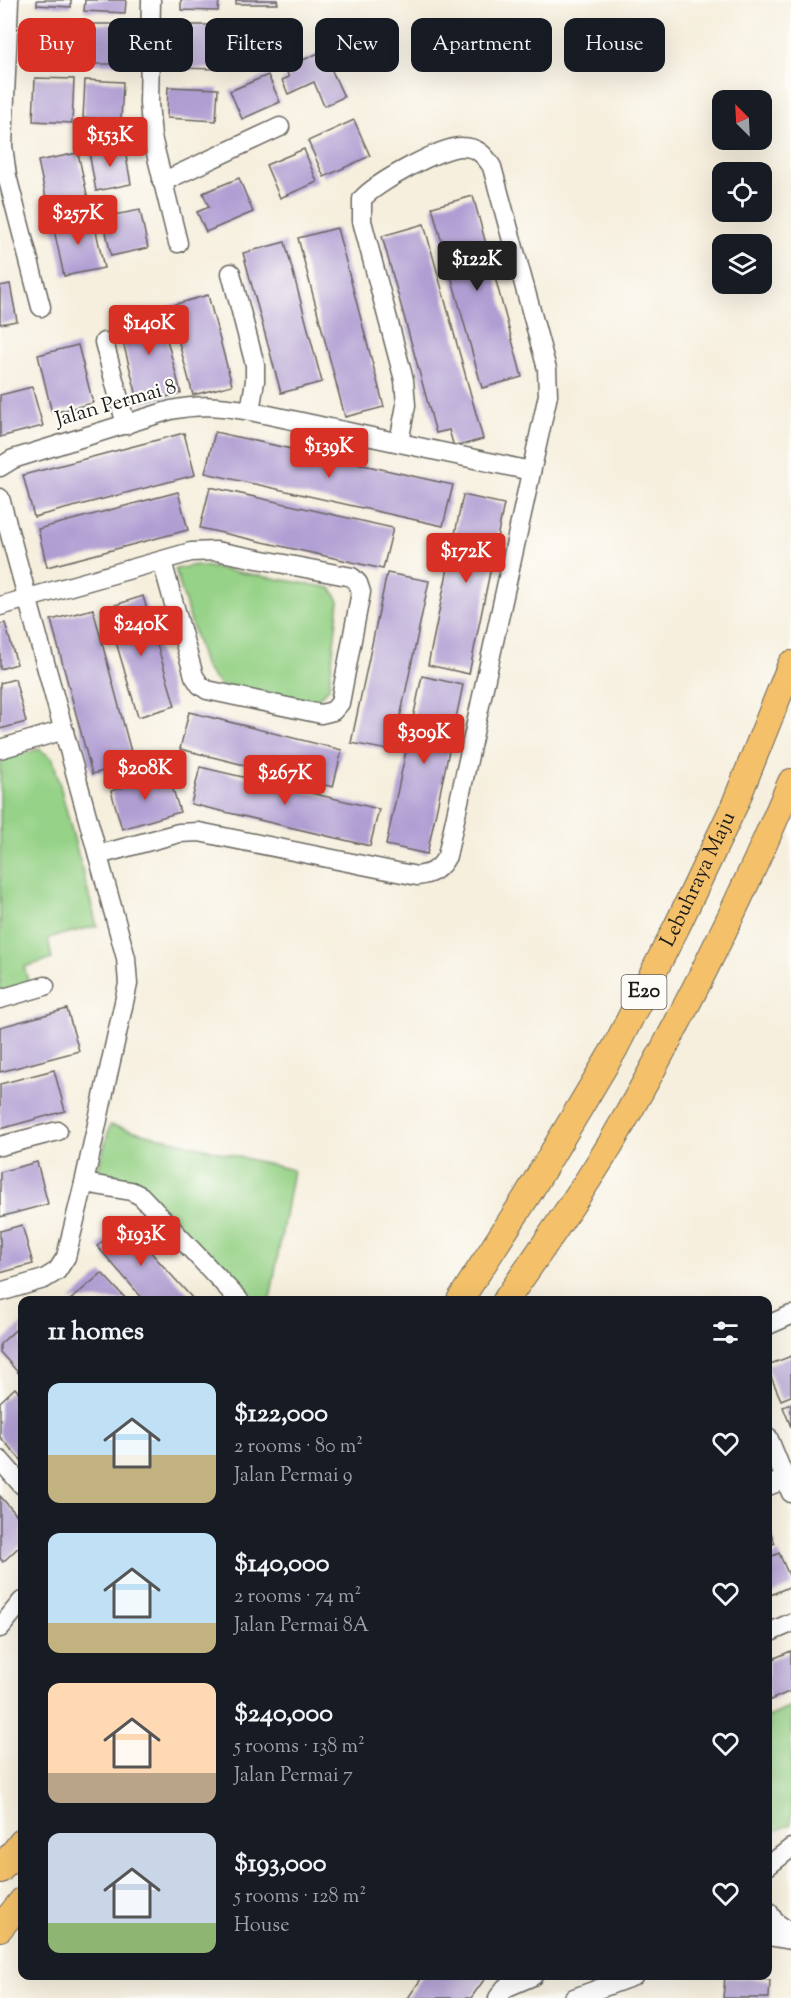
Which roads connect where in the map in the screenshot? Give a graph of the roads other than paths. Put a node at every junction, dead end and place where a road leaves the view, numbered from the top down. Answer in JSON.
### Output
{"nodes":[{"id":1,"x":9,"y":0,"type":"edge"},
{"id":2,"x":151,"y":0,"type":"edge"},
{"id":3,"x":280,"y":127,"type":"dead end"},
{"id":4,"x":162,"y":182,"type":"junction"},
{"id":5,"x":178,"y":243,"type":"dead end"},
{"id":6,"x":231,"y":273,"type":"dead end"},
{"id":7,"x":41,"y":306,"type":"dead end"},
{"id":8,"x":104,"y":342,"type":"dead end"},
{"id":9,"x":250,"y":411,"type":"junction"},
{"id":10,"x":126,"y":425,"type":"junction"},
{"id":11,"x":399,"y":442,"type":"junction"},
{"id":12,"x":0,"y":467,"type":"edge"},
{"id":13,"x":531,"y":471,"type":"junction"},
{"id":14,"x":0,"y":498,"type":"edge"},
{"id":15,"x":162,"y":561,"type":"junction"},
{"id":16,"x":27,"y":598,"type":"junction"},
{"id":17,"x":0,"y":606,"type":"edge"},
{"id":18,"x":791,"y":664,"type":"edge"},
{"id":19,"x":64,"y":730,"type":"junction"},
{"id":20,"x":0,"y":749,"type":"edge"},
{"id":21,"x":791,"y":782,"type":"edge"},
{"id":22,"x":99,"y":855,"type":"junction"},
{"id":23,"x":45,"y":986,"type":"dead end"},
{"id":24,"x":0,"y":999,"type":"edge"},
{"id":25,"x":58,"y":1131,"type":"dead end"},
{"id":26,"x":0,"y":1146,"type":"edge"},
{"id":27,"x":84,"y":1183,"type":"junction"},
{"id":28,"x":0,"y":1292,"type":"edge"},
{"id":29,"x":235,"y":1296,"type":"edge"},
{"id":30,"x":463,"y":1296,"type":"edge"},
{"id":31,"x":509,"y":1296,"type":"edge"},
{"id":32,"x":791,"y":1315,"type":"edge"},
{"id":33,"x":772,"y":1323,"type":"edge"},
{"id":34,"x":772,"y":1446,"type":"edge"},
{"id":35,"x":0,"y":1460,"type":"edge"},
{"id":36,"x":18,"y":1480,"type":"edge"},
{"id":37,"x":789,"y":1483,"type":"edge"},
{"id":38,"x":772,"y":1485,"type":"edge"},
{"id":39,"x":18,"y":1606,"type":"edge"},
{"id":40,"x":791,"y":1623,"type":"edge"},
{"id":41,"x":0,"y":1628,"type":"edge"},
{"id":42,"x":772,"y":1631,"type":"edge"},
{"id":43,"x":18,"y":1847,"type":"edge"},
{"id":44,"x":791,"y":1848,"type":"edge"},
{"id":45,"x":791,"y":1861,"type":"edge"},
{"id":46,"x":772,"y":1865,"type":"edge"},
{"id":47,"x":772,"y":1867,"type":"edge"},
{"id":48,"x":0,"y":1869,"type":"edge"},
{"id":49,"x":18,"y":1906,"type":"edge"},
{"id":50,"x":772,"y":1918,"type":"edge"},
{"id":51,"x":0,"y":1928,"type":"edge"},
{"id":52,"x":791,"y":1933,"type":"edge"},
{"id":53,"x":772,"y":1937,"type":"edge"},
{"id":54,"x":791,"y":1940,"type":"edge"},
{"id":55,"x":525,"y":1980,"type":"edge"},
{"id":56,"x":623,"y":1980,"type":"edge"},
{"id":57,"x":501,"y":1993,"type":"edge"},
{"id":58,"x":574,"y":1998,"type":"edge"}],
"edges":[{"from":1,"to":7,"type":"street"},
{"from":2,"to":4,"type":"street"},
{"from":3,"to":4,"type":"street"},
{"from":4,"to":5,"type":"street"},
{"from":6,"to":9,"type":"street"},
{"from":8,"to":10,"type":"street"},
{"from":9,"to":10,"type":"street","name":"Jalan Permai 8"},
{"from":9,"to":11,"type":"street","name":"Jalan Permai 8"},
{"from":10,"to":12,"type":"street","name":"Jalan Permai 8"},
{"from":11,"to":13,"type":"street","name":"Jalan Permai 8"},
{"from":11,"to":13,"type":"street"},
{"from":13,"to":22,"type":"street"},
{"from":14,"to":16,"type":"street"},
{"from":15,"to":15,"type":"street"},
{"from":15,"to":16,"type":"street"},
{"from":16,"to":17,"type":"street"},
{"from":16,"to":19,"type":"street"},
{"from":18,"to":30,"type":"highway","name":"Lebuhraya Maju","number":"E20"},
{"from":19,"to":20,"type":"street"},
{"from":19,"to":22,"type":"street"},
{"from":21,"to":31,"type":"highway","name":"Lebuhraya Maju","number":"E20"},
{"from":22,"to":27,"type":"street"},
{"from":23,"to":24,"type":"street"},
{"from":25,"to":26,"type":"street"},
{"from":27,"to":28,"type":"street"},
{"from":27,"to":29,"type":"street"},
{"from":32,"to":33,"type":"street"},
{"from":34,"to":37,"type":"street"},
{"from":35,"to":36,"type":"street"},
{"from":37,"to":38,"type":"street"},
{"from":39,"to":41,"type":"street"},
{"from":40,"to":42,"type":"street"},
{"from":43,"to":48,"type":"highway"},
{"from":44,"to":46,"type":"street"},
{"from":45,"to":47,"type":"street"},
{"from":49,"to":51,"type":"highway"},
{"from":50,"to":52,"type":"street"},
{"from":53,"to":54,"type":"street"},
{"from":55,"to":57,"type":"street"},
{"from":56,"to":58,"type":"street"}]}
